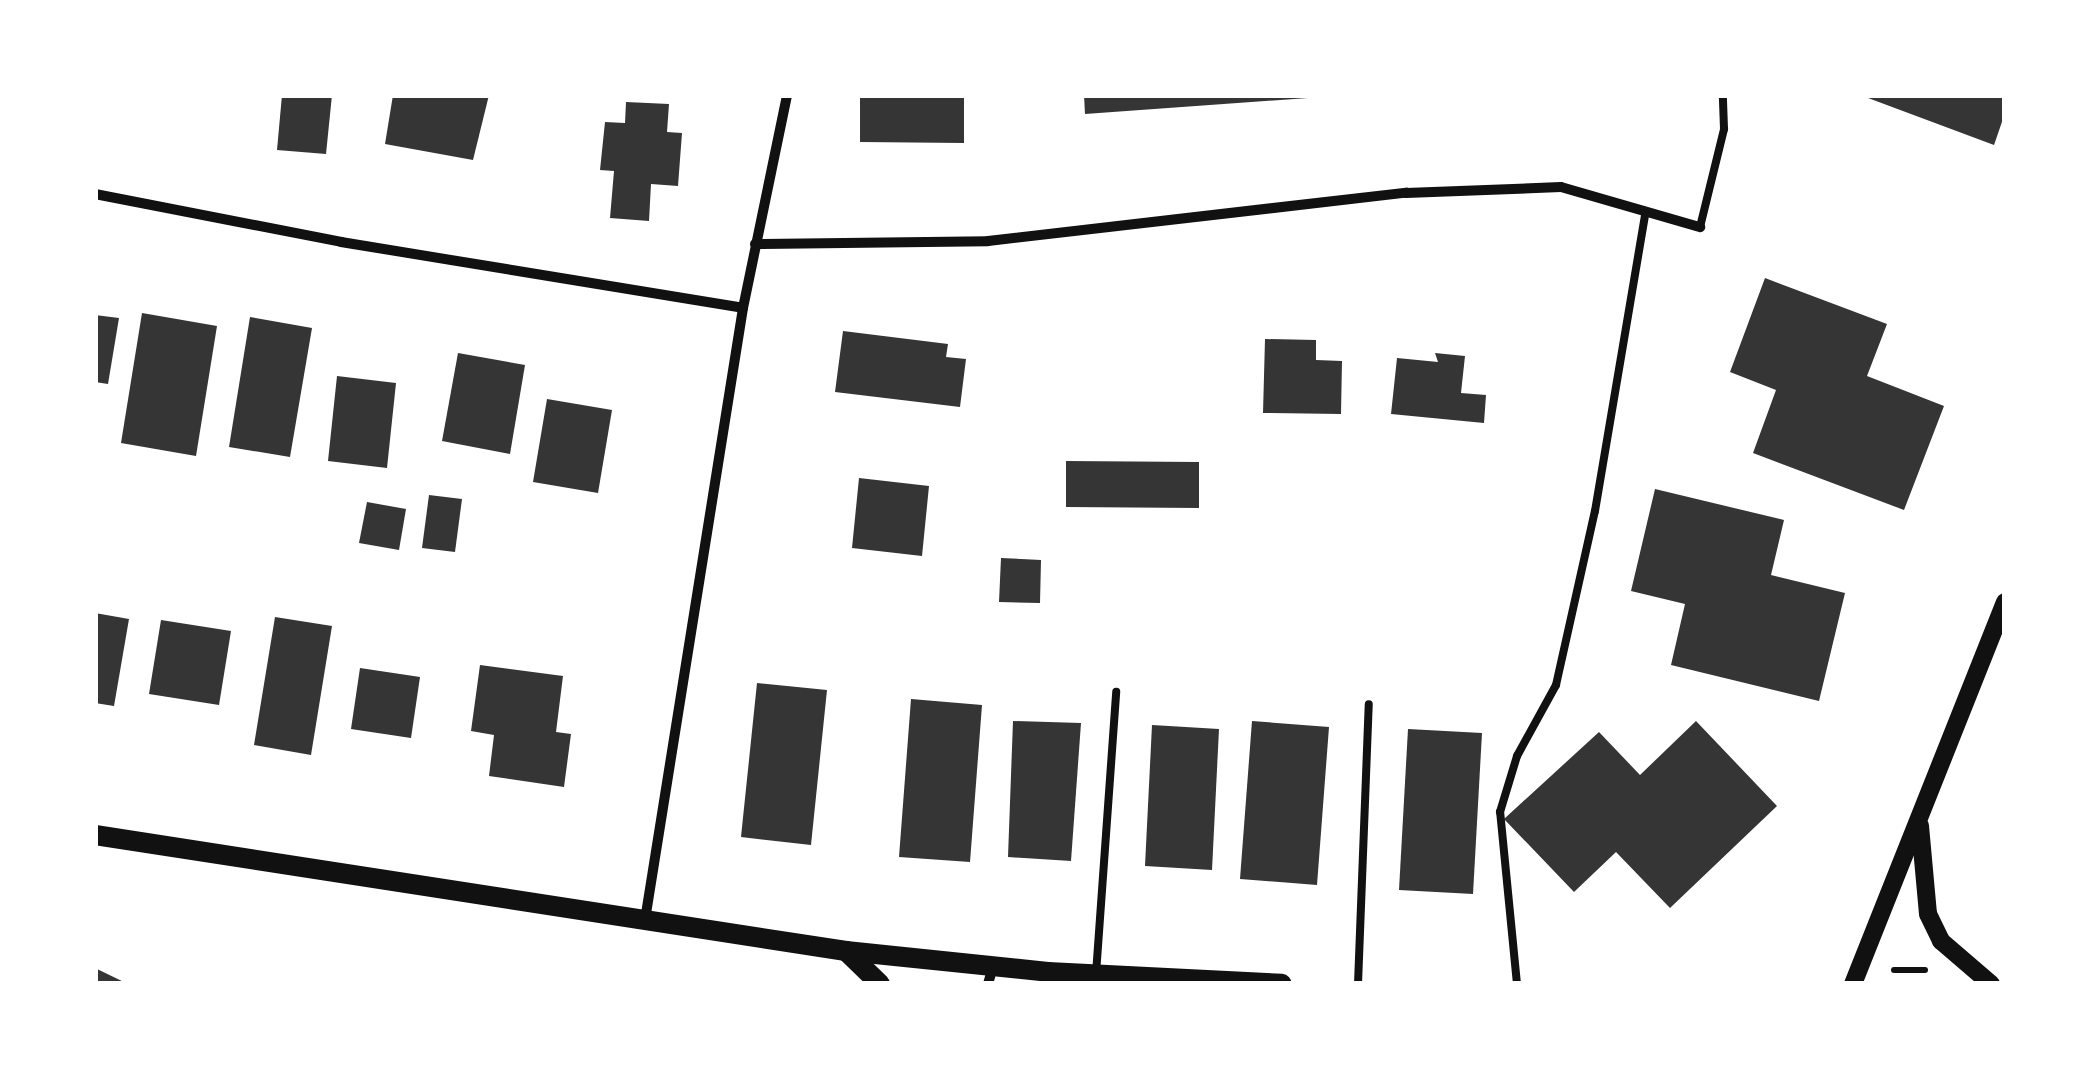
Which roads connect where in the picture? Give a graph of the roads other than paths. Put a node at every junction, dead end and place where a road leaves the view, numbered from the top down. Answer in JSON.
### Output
{"nodes":[{"id":1,"x":787,"y":95,"type":"edge"},
{"id":2,"x":1724,"y":95,"type":"edge"},
{"id":3,"x":95,"y":194,"type":"edge"},
{"id":4,"x":1646,"y":212,"type":"junction"},
{"id":5,"x":1700,"y":227,"type":"joint"},
{"id":6,"x":755,"y":244,"type":"junction"},
{"id":7,"x":743,"y":308,"type":"junction"},
{"id":8,"x":2005,"y":602,"type":"edge"},
{"id":9,"x":1116,"y":692,"type":"dead end"},
{"id":10,"x":1370,"y":704,"type":"dead end"},
{"id":11,"x":1920,"y":816,"type":"junction"},
{"id":12,"x":95,"y":835,"type":"edge"},
{"id":13,"x":645,"y":920,"type":"junction"},
{"id":14,"x":846,"y":951,"type":"junction"},
{"id":15,"x":1096,"y":974,"type":"junction"},
{"id":16,"x":990,"y":976,"type":"edge"},
{"id":17,"x":1046,"y":978,"type":"edge"},
{"id":18,"x":880,"y":984,"type":"edge"},
{"id":19,"x":1282,"y":984,"type":"edge"},
{"id":20,"x":1358,"y":984,"type":"edge"},
{"id":21,"x":1517,"y":984,"type":"edge"},
{"id":22,"x":1853,"y":984,"type":"edge"},
{"id":23,"x":1991,"y":984,"type":"edge"}],
"edges":[{"from":1,"to":6,"type":"street"},
{"from":2,"to":5,"type":"lane"},
{"from":3,"to":7,"type":"street"},
{"from":4,"to":5,"type":"street"},
{"from":4,"to":6,"type":"street"},
{"from":4,"to":21,"type":"lane"},
{"from":6,"to":7,"type":"street"},
{"from":7,"to":13,"type":"street"},
{"from":8,"to":11,"type":"street"},
{"from":9,"to":15,"type":"lane"},
{"from":10,"to":20,"type":"lane"},
{"from":11,"to":22,"type":"street"},
{"from":11,"to":23,"type":"street"},
{"from":12,"to":13,"type":"main road"},
{"from":13,"to":14,"type":"main road"},
{"from":14,"to":16,"type":"main road"},
{"from":14,"to":18,"type":"main road"},
{"from":15,"to":17,"type":"main road"},
{"from":15,"to":19,"type":"main road"},
{"from":16,"to":17,"type":"main road"}]}
